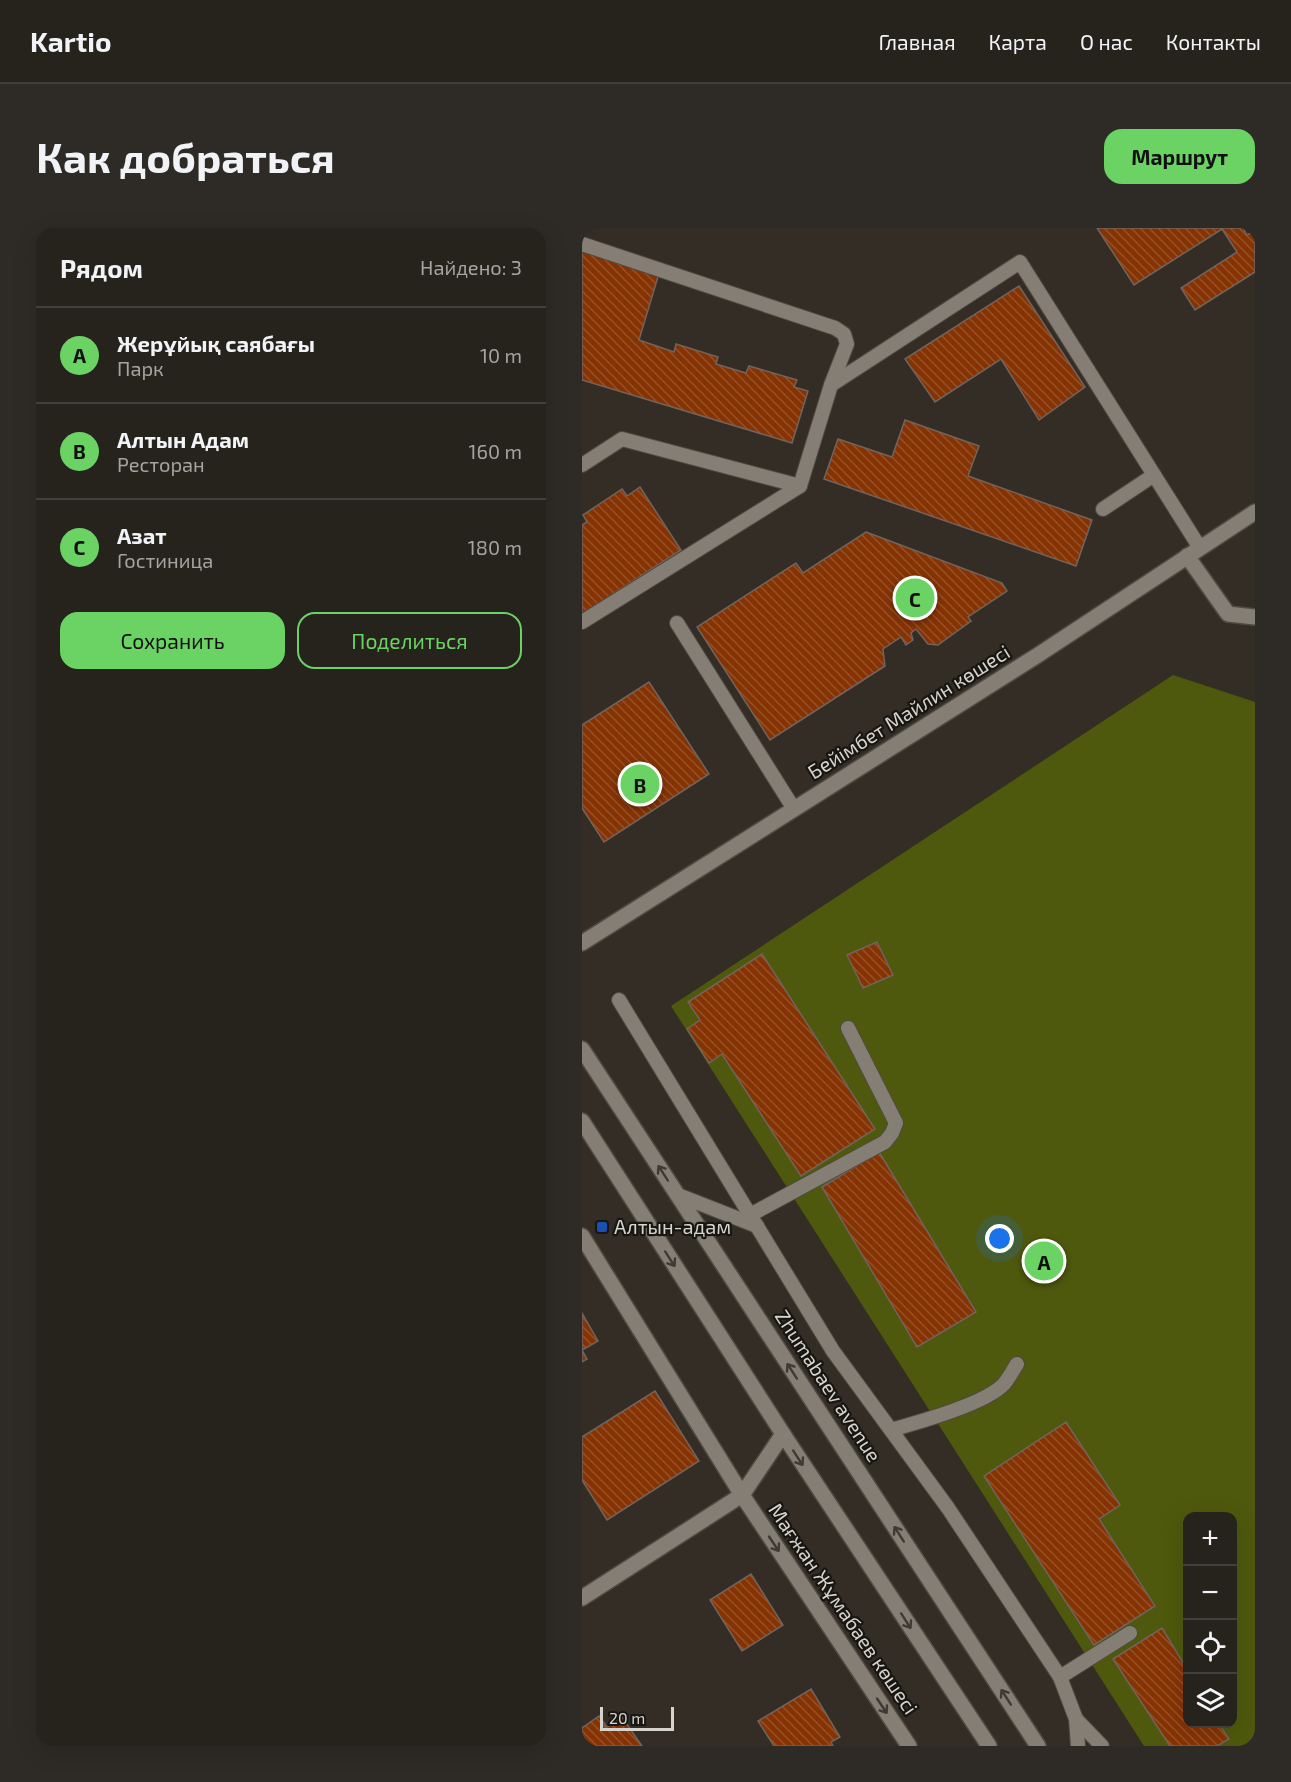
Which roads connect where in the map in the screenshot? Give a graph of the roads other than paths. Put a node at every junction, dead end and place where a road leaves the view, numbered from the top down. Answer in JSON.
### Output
{"nodes":[{"id":1,"x":582,"y":244,"type":"edge"},
{"id":2,"x":831,"y":385,"type":"junction"},
{"id":3,"x":582,"y":465,"type":"edge"},
{"id":4,"x":1154,"y":475,"type":"junction"},
{"id":5,"x":800,"y":486,"type":"junction"},
{"id":6,"x":1103,"y":508,"type":"dead end"},
{"id":7,"x":1255,"y":512,"type":"edge"},
{"id":8,"x":1194,"y":552,"type":"junction"},
{"id":9,"x":1255,"y":617,"type":"edge"},
{"id":10,"x":582,"y":622,"type":"edge"},
{"id":11,"x":677,"y":623,"type":"dead end"},
{"id":12,"x":794,"y":809,"type":"junction"},
{"id":13,"x":582,"y":943,"type":"edge"},
{"id":14,"x":619,"y":1000,"type":"dead end"},
{"id":15,"x":848,"y":1028,"type":"dead end"},
{"id":16,"x":582,"y":1049,"type":"edge"},
{"id":17,"x":582,"y":1121,"type":"edge"},
{"id":18,"x":678,"y":1196,"type":"junction"},
{"id":19,"x":754,"y":1220,"type":"junction"},
{"id":20,"x":582,"y":1236,"type":"edge"},
{"id":21,"x":1017,"y":1364,"type":"dead end"},
{"id":22,"x":891,"y":1430,"type":"junction"},
{"id":23,"x":783,"y":1434,"type":"junction"},
{"id":24,"x":742,"y":1495,"type":"junction"},
{"id":25,"x":582,"y":1598,"type":"edge"},
{"id":26,"x":1130,"y":1633,"type":"dead end"},
{"id":27,"x":1060,"y":1677,"type":"junction"},
{"id":28,"x":1076,"y":1719,"type":"junction"},
{"id":29,"x":909,"y":1746,"type":"edge"},
{"id":30,"x":989,"y":1746,"type":"edge"},
{"id":31,"x":1038,"y":1746,"type":"edge"},
{"id":32,"x":1077,"y":1746,"type":"edge"},
{"id":33,"x":1102,"y":1746,"type":"edge"}],
"edges":[{"from":1,"to":2,"type":"lane"},
{"from":2,"to":4,"type":"lane"},
{"from":2,"to":5,"type":"lane"},
{"from":3,"to":5,"type":"lane"},
{"from":4,"to":6,"type":"lane"},
{"from":4,"to":8,"type":"lane"},
{"from":5,"to":10,"type":"lane"},
{"from":7,"to":8,"type":"street","name":"Бейімбет Майлин көшесі"},
{"from":8,"to":9,"type":"street"},
{"from":8,"to":12,"type":"street","name":"Бейімбет Майлин көшесі"},
{"from":11,"to":12,"type":"lane"},
{"from":12,"to":13,"type":"street","name":"Бейімбет Майлин көшесі"},
{"from":14,"to":19,"type":"lane"},
{"from":15,"to":19,"type":"lane"},
{"from":18,"to":16,"type":"street","name":"Zhumabaev avenue","one_way":true},
{"from":17,"to":23,"type":"street","one_way":true},
{"from":18,"to":19,"type":"lane"},
{"from":31,"to":18,"type":"street","name":"Zhumabaev avenue","one_way":true},
{"from":19,"to":22,"type":"lane"},
{"from":20,"to":24,"type":"street","name":"Мағжан Жұмабаев көшесі"},
{"from":21,"to":22,"type":"lane"},
{"from":22,"to":27,"type":"lane"},
{"from":23,"to":24,"type":"street"},
{"from":23,"to":30,"type":"street","one_way":true},
{"from":24,"to":25,"type":"street"},
{"from":24,"to":29,"type":"street","name":"Мағжан Жұмабаев көшесі","one_way":true},
{"from":26,"to":27,"type":"lane"},
{"from":27,"to":28,"type":"lane"},
{"from":28,"to":32,"type":"lane"},
{"from":28,"to":33,"type":"lane"}]}
